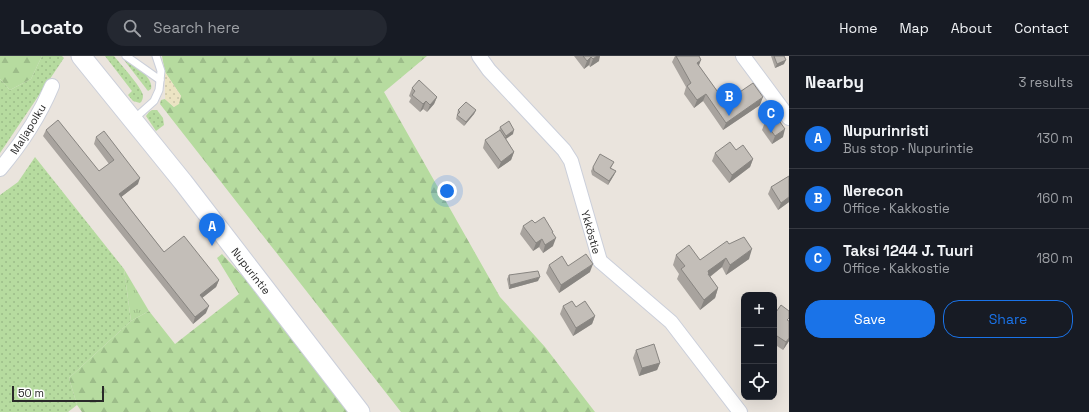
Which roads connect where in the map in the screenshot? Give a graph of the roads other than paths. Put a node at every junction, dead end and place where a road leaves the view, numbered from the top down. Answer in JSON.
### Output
{"nodes":[{"id":1,"x":80,"y":56,"type":"edge"},
{"id":2,"x":126,"y":56,"type":"edge"},
{"id":3,"x":156,"y":56,"type":"edge"},
{"id":4,"x":479,"y":56,"type":"edge"},
{"id":5,"x":743,"y":56,"type":"edge"},
{"id":6,"x":160,"y":80,"type":"junction"},
{"id":7,"x":52,"y":86,"type":"dead end"},
{"id":8,"x":789,"y":118,"type":"edge"},
{"id":9,"x":132,"y":120,"type":"junction"},
{"id":10,"x":0,"y":169,"type":"edge"},
{"id":11,"x":360,"y":412,"type":"edge"},
{"id":12,"x":740,"y":412,"type":"edge"}],
"edges":[{"from":1,"to":9,"type":"main road","name":"Nupurintie"},
{"from":2,"to":6,"type":"lane"},
{"from":3,"to":6,"type":"lane"},
{"from":4,"to":12,"type":"street","name":"Ykköstie"},
{"from":5,"to":8,"type":"street"},
{"from":6,"to":9,"type":"lane"},
{"from":7,"to":10,"type":"street","name":"Maljapolku"},
{"from":9,"to":11,"type":"main road","name":"Nupurintie"}]}
